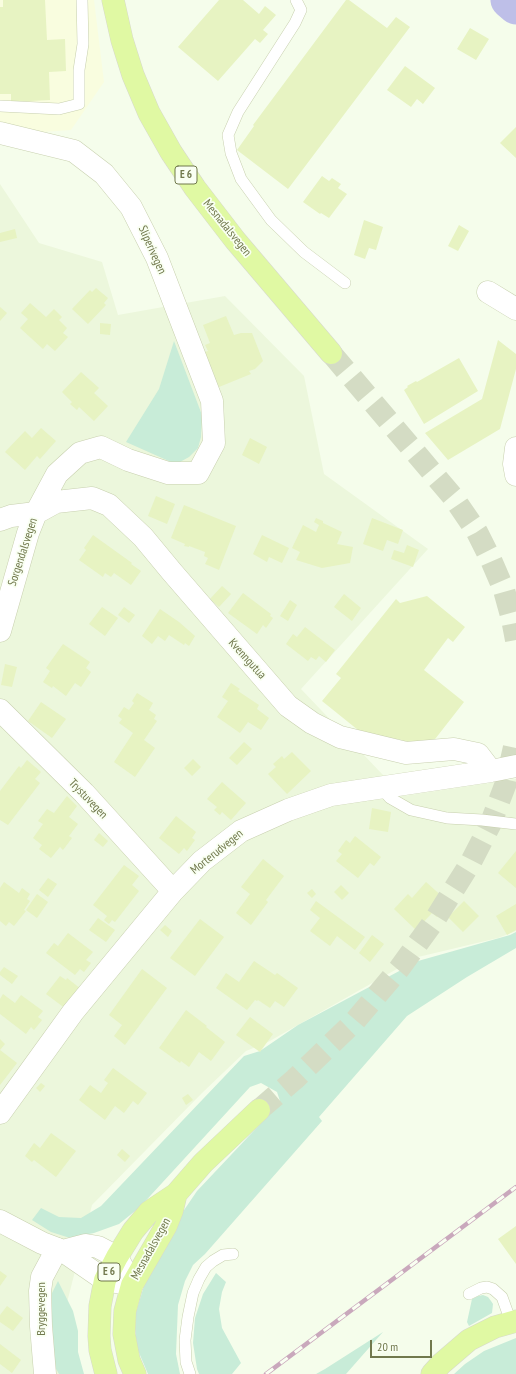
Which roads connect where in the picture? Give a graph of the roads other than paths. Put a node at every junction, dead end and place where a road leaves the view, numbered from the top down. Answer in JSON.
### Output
{"nodes":[{"id":1,"x":82,"y":0,"type":"edge"},
{"id":2,"x":113,"y":0,"type":"edge"},
{"id":3,"x":296,"y":0,"type":"edge"},
{"id":4,"x":0,"y":106,"type":"edge"},
{"id":5,"x":0,"y":133,"type":"edge"},
{"id":6,"x":345,"y":283,"type":"dead end"},
{"id":7,"x":488,"y":292,"type":"dead end"},
{"id":8,"x":516,"y":309,"type":"edge"},
{"id":9,"x":331,"y":353,"type":"tunnel mouth"},
{"id":10,"x":214,"y":443,"type":"joint"},
{"id":11,"x":516,"y":448,"type":"edge"},
{"id":12,"x":516,"y":475,"type":"edge"},
{"id":13,"x":36,"y":513,"type":"junction"},
{"id":14,"x":0,"y":520,"type":"edge"},
{"id":15,"x":0,"y":631,"type":"edge"},
{"id":16,"x":0,"y":710,"type":"edge"},
{"id":17,"x":516,"y":766,"type":"edge"},
{"id":18,"x":491,"y":771,"type":"junction"},
{"id":19,"x":380,"y":787,"type":"junction"},
{"id":20,"x":516,"y":824,"type":"edge"},
{"id":21,"x":173,"y":891,"type":"junction"},
{"id":22,"x":259,"y":1110,"type":"tunnel mouth"},
{"id":23,"x":0,"y":1113,"type":"edge"},
{"id":24,"x":176,"y":1194,"type":"junction"},
{"id":25,"x":0,"y":1221,"type":"edge"},
{"id":26,"x":60,"y":1250,"type":"junction"},
{"id":27,"x":233,"y":1254,"type":"dead end"},
{"id":28,"x":117,"y":1257,"type":"junction"},
{"id":29,"x":105,"y":1280,"type":"junction"},
{"id":30,"x":132,"y":1285,"type":"junction"},
{"id":31,"x":469,"y":1294,"type":"dead end"},
{"id":32,"x":513,"y":1321,"type":"edge"},
{"id":33,"x":45,"y":1374,"type":"edge"},
{"id":34,"x":106,"y":1374,"type":"edge"},
{"id":35,"x":135,"y":1374,"type":"edge"},
{"id":36,"x":190,"y":1374,"type":"edge"},
{"id":37,"x":432,"y":1374,"type":"edge"}],
"edges":[{"from":1,"to":4,"type":"lane"},
{"from":2,"to":9,"type":"highway","name":"Mesnadalsvegen","number":"E 6"},
{"from":3,"to":6,"type":"lane"},
{"from":5,"to":10,"type":"street","name":"Sliperivegen"},
{"from":7,"to":8,"type":"street"},
{"from":10,"to":13,"type":"street","name":"Sorgendalsvegen"},
{"from":11,"to":12,"type":"street"},
{"from":13,"to":14,"type":"street"},
{"from":13,"to":15,"type":"street","name":"Sorgendalsvegen"},
{"from":13,"to":18,"type":"street","name":"Kvenngutua"},
{"from":16,"to":21,"type":"street","name":"Trystuvegen"},
{"from":17,"to":18,"type":"street","name":"Morterudvegen"},
{"from":18,"to":19,"type":"street","name":"Morterudvegen"},
{"from":19,"to":20,"type":"lane"},
{"from":19,"to":21,"type":"street","name":"Morterudvegen"},
{"from":21,"to":23,"type":"street","name":"Morterudvegen"},
{"from":22,"to":24,"type":"highway","name":"Mesnadalsvegen","number":"E 6"},
{"from":24,"to":28,"type":"highway","name":"Mesnadalsvegen","number":"E 6"},
{"from":24,"to":30,"type":"highway","name":"Mesnadalsvegen","number":"E 6"},
{"from":25,"to":26,"type":"street"},
{"from":26,"to":28,"type":"street"},
{"from":26,"to":29,"type":"street"},
{"from":26,"to":33,"type":"street","name":"Bryggevegen"},
{"from":27,"to":36,"type":"lane"},
{"from":28,"to":29,"type":"highway","name":"Mesnadalsvegen","number":"E 6"},
{"from":28,"to":30,"type":"street"},
{"from":29,"to":30,"type":"street"},
{"from":29,"to":34,"type":"highway","name":"Mesnadalsvegen","number":"E 6"},
{"from":30,"to":35,"type":"highway","name":"Mesnadalsvegen","number":"E 6"},
{"from":31,"to":32,"type":"lane"},
{"from":32,"to":37,"type":"highway"}]}
